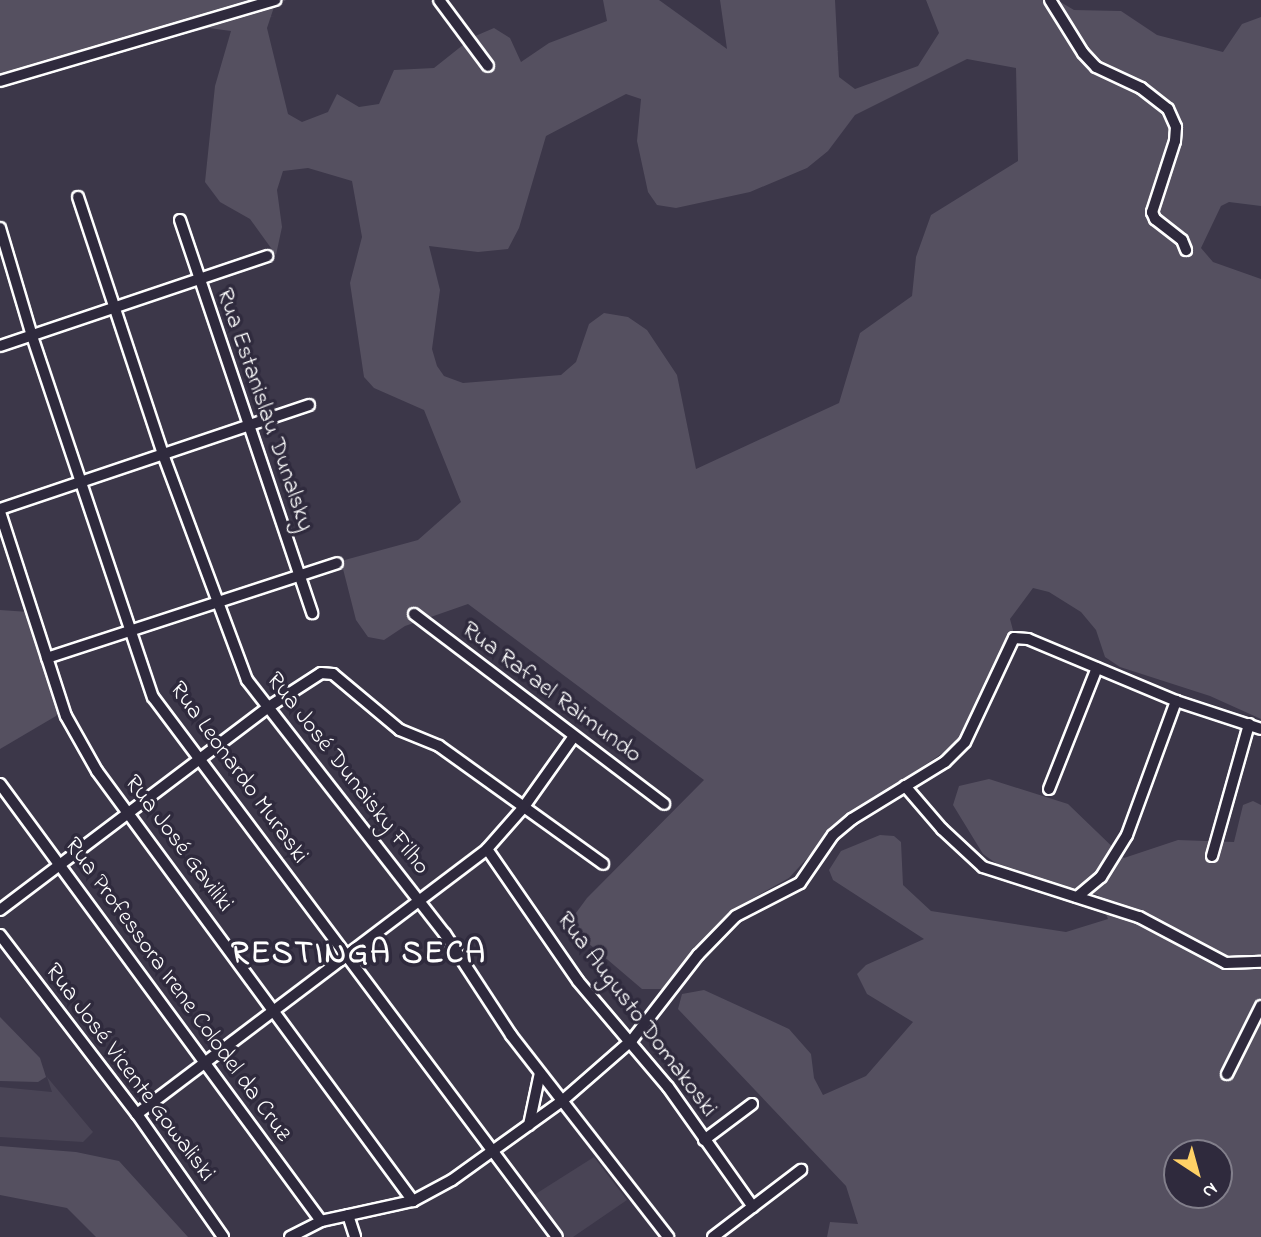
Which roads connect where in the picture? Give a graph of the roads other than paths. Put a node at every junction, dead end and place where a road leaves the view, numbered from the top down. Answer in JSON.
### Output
{"nodes":[{"id":1,"x":275,"y":0,"type":"edge"},
{"id":2,"x":439,"y":0,"type":"edge"},
{"id":3,"x":1051,"y":0,"type":"edge"},
{"id":4,"x":488,"y":66,"type":"dead end"},
{"id":5,"x":0,"y":81,"type":"edge"},
{"id":6,"x":78,"y":197,"type":"dead end"},
{"id":7,"x":180,"y":220,"type":"dead end"},
{"id":8,"x":0,"y":228,"type":"edge"},
{"id":9,"x":1186,"y":250,"type":"dead end"},
{"id":10,"x":267,"y":256,"type":"dead end"},
{"id":11,"x":198,"y":282,"type":"junction"},
{"id":12,"x":116,"y":307,"type":"junction"},
{"id":13,"x":32,"y":336,"type":"junction"},
{"id":14,"x":0,"y":346,"type":"edge"},
{"id":15,"x":309,"y":405,"type":"dead end"},
{"id":16,"x":247,"y":428,"type":"junction"},
{"id":17,"x":164,"y":457,"type":"junction"},
{"id":18,"x":81,"y":482,"type":"junction"},
{"id":19,"x":0,"y":511,"type":"edge"},
{"id":20,"x":337,"y":563,"type":"dead end"},
{"id":21,"x":300,"y":577,"type":"junction"},
{"id":22,"x":215,"y":603,"type":"junction"},
{"id":23,"x":312,"y":613,"type":"dead end"},
{"id":24,"x":414,"y":614,"type":"dead end"},
{"id":25,"x":130,"y":630,"type":"junction"},
{"id":26,"x":47,"y":658,"type":"junction"},
{"id":27,"x":1097,"y":668,"type":"junction"},
{"id":28,"x":1176,"y":701,"type":"junction"},
{"id":29,"x":267,"y":708,"type":"junction"},
{"id":30,"x":1249,"y":724,"type":"junction"},
{"id":31,"x":1261,"y":729,"type":"edge"},
{"id":32,"x":572,"y":738,"type":"junction"},
{"id":33,"x":201,"y":759,"type":"junction"},
{"id":34,"x":0,"y":784,"type":"edge"},
{"id":35,"x":905,"y":786,"type":"junction"},
{"id":36,"x":1049,"y":789,"type":"dead end"},
{"id":37,"x":664,"y":804,"type":"dead end"},
{"id":38,"x":523,"y":808,"type":"junction"},
{"id":39,"x":130,"y":813,"type":"junction"},
{"id":40,"x":487,"y":849,"type":"junction"},
{"id":41,"x":1212,"y":856,"type":"dead end"},
{"id":42,"x":603,"y":864,"type":"dead end"},
{"id":43,"x":59,"y":866,"type":"junction"},
{"id":44,"x":1077,"y":897,"type":"junction"},
{"id":45,"x":417,"y":900,"type":"junction"},
{"id":46,"x":0,"y":910,"type":"edge"},
{"id":47,"x":0,"y":935,"type":"edge"},
{"id":48,"x":348,"y":954,"type":"junction"},
{"id":49,"x":1261,"y":962,"type":"edge"},
{"id":50,"x":1261,"y":1006,"type":"edge"},
{"id":51,"x":276,"y":1010,"type":"junction"},
{"id":52,"x":632,"y":1040,"type":"junction"},
{"id":53,"x":205,"y":1061,"type":"junction"},
{"id":54,"x":540,"y":1073,"type":"junction"},
{"id":55,"x":1227,"y":1074,"type":"dead end"},
{"id":56,"x":562,"y":1101,"type":"junction"},
{"id":57,"x":752,"y":1104,"type":"dead end"},
{"id":58,"x":137,"y":1114,"type":"junction"},
{"id":59,"x":529,"y":1125,"type":"junction"},
{"id":60,"x":704,"y":1140,"type":"junction"},
{"id":61,"x":491,"y":1151,"type":"junction"},
{"id":62,"x":801,"y":1170,"type":"dead end"},
{"id":63,"x":413,"y":1201,"type":"junction"},
{"id":64,"x":753,"y":1206,"type":"junction"},
{"id":65,"x":348,"y":1215,"type":"junction"},
{"id":66,"x":321,"y":1221,"type":"junction"},
{"id":67,"x":223,"y":1237,"type":"edge"},
{"id":68,"x":290,"y":1237,"type":"edge"},
{"id":69,"x":355,"y":1237,"type":"edge"},
{"id":70,"x":557,"y":1237,"type":"edge"},
{"id":71,"x":668,"y":1237,"type":"edge"},
{"id":72,"x":713,"y":1237,"type":"edge"}],
"edges":[{"from":1,"to":5,"type":"street"},
{"from":2,"to":4,"type":"street"},
{"from":3,"to":9,"type":"street"},
{"from":6,"to":12,"type":"street","name":"Rua José Dunaisky Filho"},
{"from":7,"to":11,"type":"street","name":"Rua Estanislau Dunalsky"},
{"from":8,"to":13,"type":"street","name":"Rua Leonardo Muraski"},
{"from":10,"to":11,"type":"street"},
{"from":11,"to":12,"type":"street"},
{"from":11,"to":16,"type":"street","name":"Rua Estanislau Dunalsky"},
{"from":12,"to":13,"type":"street"},
{"from":12,"to":17,"type":"street","name":"Rua José Dunaisky Filho"},
{"from":13,"to":14,"type":"street"},
{"from":13,"to":18,"type":"street","name":"Rua Leonardo Muraski"},
{"from":15,"to":16,"type":"street"},
{"from":16,"to":17,"type":"street"},
{"from":16,"to":21,"type":"street","name":"Rua Estanislau Dunalsky"},
{"from":17,"to":18,"type":"street"},
{"from":17,"to":22,"type":"street","name":"Rua José Dunaisky Filho"},
{"from":18,"to":19,"type":"street"},
{"from":18,"to":25,"type":"street","name":"Rua Leonardo Muraski"},
{"from":19,"to":26,"type":"street","name":"Rua José Gaviliki"},
{"from":20,"to":21,"type":"street"},
{"from":21,"to":22,"type":"street"},
{"from":21,"to":23,"type":"street","name":"Rua Estanislau Dunalsky"},
{"from":22,"to":25,"type":"street"},
{"from":22,"to":29,"type":"street","name":"Rua José Dunaisky Filho"},
{"from":24,"to":32,"type":"street","name":"Rua Rafael Raimundo"},
{"from":25,"to":26,"type":"street"},
{"from":25,"to":33,"type":"street","name":"Rua Leonardo Muraski"},
{"from":26,"to":39,"type":"street","name":"Rua José Gaviliki"},
{"from":27,"to":28,"type":"street"},
{"from":27,"to":35,"type":"street"},
{"from":27,"to":36,"type":"street"},
{"from":28,"to":30,"type":"street"},
{"from":28,"to":44,"type":"street"},
{"from":29,"to":33,"type":"street"},
{"from":29,"to":38,"type":"street"},
{"from":29,"to":45,"type":"street","name":"Rua José Dunaisky Filho"},
{"from":30,"to":31,"type":"street"},
{"from":30,"to":41,"type":"street"},
{"from":32,"to":37,"type":"street","name":"Rua Rafael Raimundo"},
{"from":32,"to":38,"type":"street"},
{"from":33,"to":39,"type":"street"},
{"from":33,"to":48,"type":"street","name":"Rua Leonardo Muraski"},
{"from":34,"to":43,"type":"street","name":"Rua Professora Irene Colodel da Cruz"},
{"from":35,"to":44,"type":"street"},
{"from":35,"to":52,"type":"street"},
{"from":38,"to":40,"type":"street"},
{"from":38,"to":42,"type":"street"},
{"from":39,"to":43,"type":"street"},
{"from":39,"to":51,"type":"street","name":"Rua José Gaviliki"},
{"from":40,"to":45,"type":"street"},
{"from":40,"to":52,"type":"street","name":"Rua Augusto Domakoski"},
{"from":43,"to":46,"type":"street"},
{"from":43,"to":53,"type":"street","name":"Rua Professora Irene Colodel da Cruz"},
{"from":44,"to":49,"type":"street"},
{"from":45,"to":48,"type":"street"},
{"from":45,"to":54,"type":"street","name":"Rua José Dunaisky Filho"},
{"from":47,"to":58,"type":"street","name":"Rua José Vicente Gowaliski"},
{"from":48,"to":51,"type":"street"},
{"from":48,"to":61,"type":"street","name":"Rua Leonardo Muraski"},
{"from":50,"to":55,"type":"street"},
{"from":51,"to":53,"type":"street"},
{"from":51,"to":63,"type":"street","name":"Rua José Gaviliki"},
{"from":52,"to":56,"type":"street"},
{"from":52,"to":60,"type":"street","name":"Rua Augusto Domakoski"},
{"from":53,"to":58,"type":"street"},
{"from":53,"to":66,"type":"street","name":"Rua Professora Irene Colodel da Cruz"},
{"from":54,"to":56,"type":"street","name":"Rua José Dunaisky Filho"},
{"from":54,"to":59,"type":"street"},
{"from":56,"to":59,"type":"street"},
{"from":56,"to":71,"type":"street","name":"Rua José Dunaisky Filho"},
{"from":57,"to":60,"type":"street"},
{"from":58,"to":67,"type":"street","name":"Rua José Vicente Gowaliski"},
{"from":59,"to":61,"type":"street"},
{"from":60,"to":64,"type":"street","name":"Rua Augusto Domakoski"},
{"from":61,"to":63,"type":"street"},
{"from":61,"to":70,"type":"street","name":"Rua Leonardo Muraski"},
{"from":62,"to":64,"type":"street"},
{"from":63,"to":65,"type":"street"},
{"from":64,"to":72,"type":"street"},
{"from":65,"to":66,"type":"street"},
{"from":65,"to":69,"type":"street"},
{"from":66,"to":68,"type":"street"}]}
